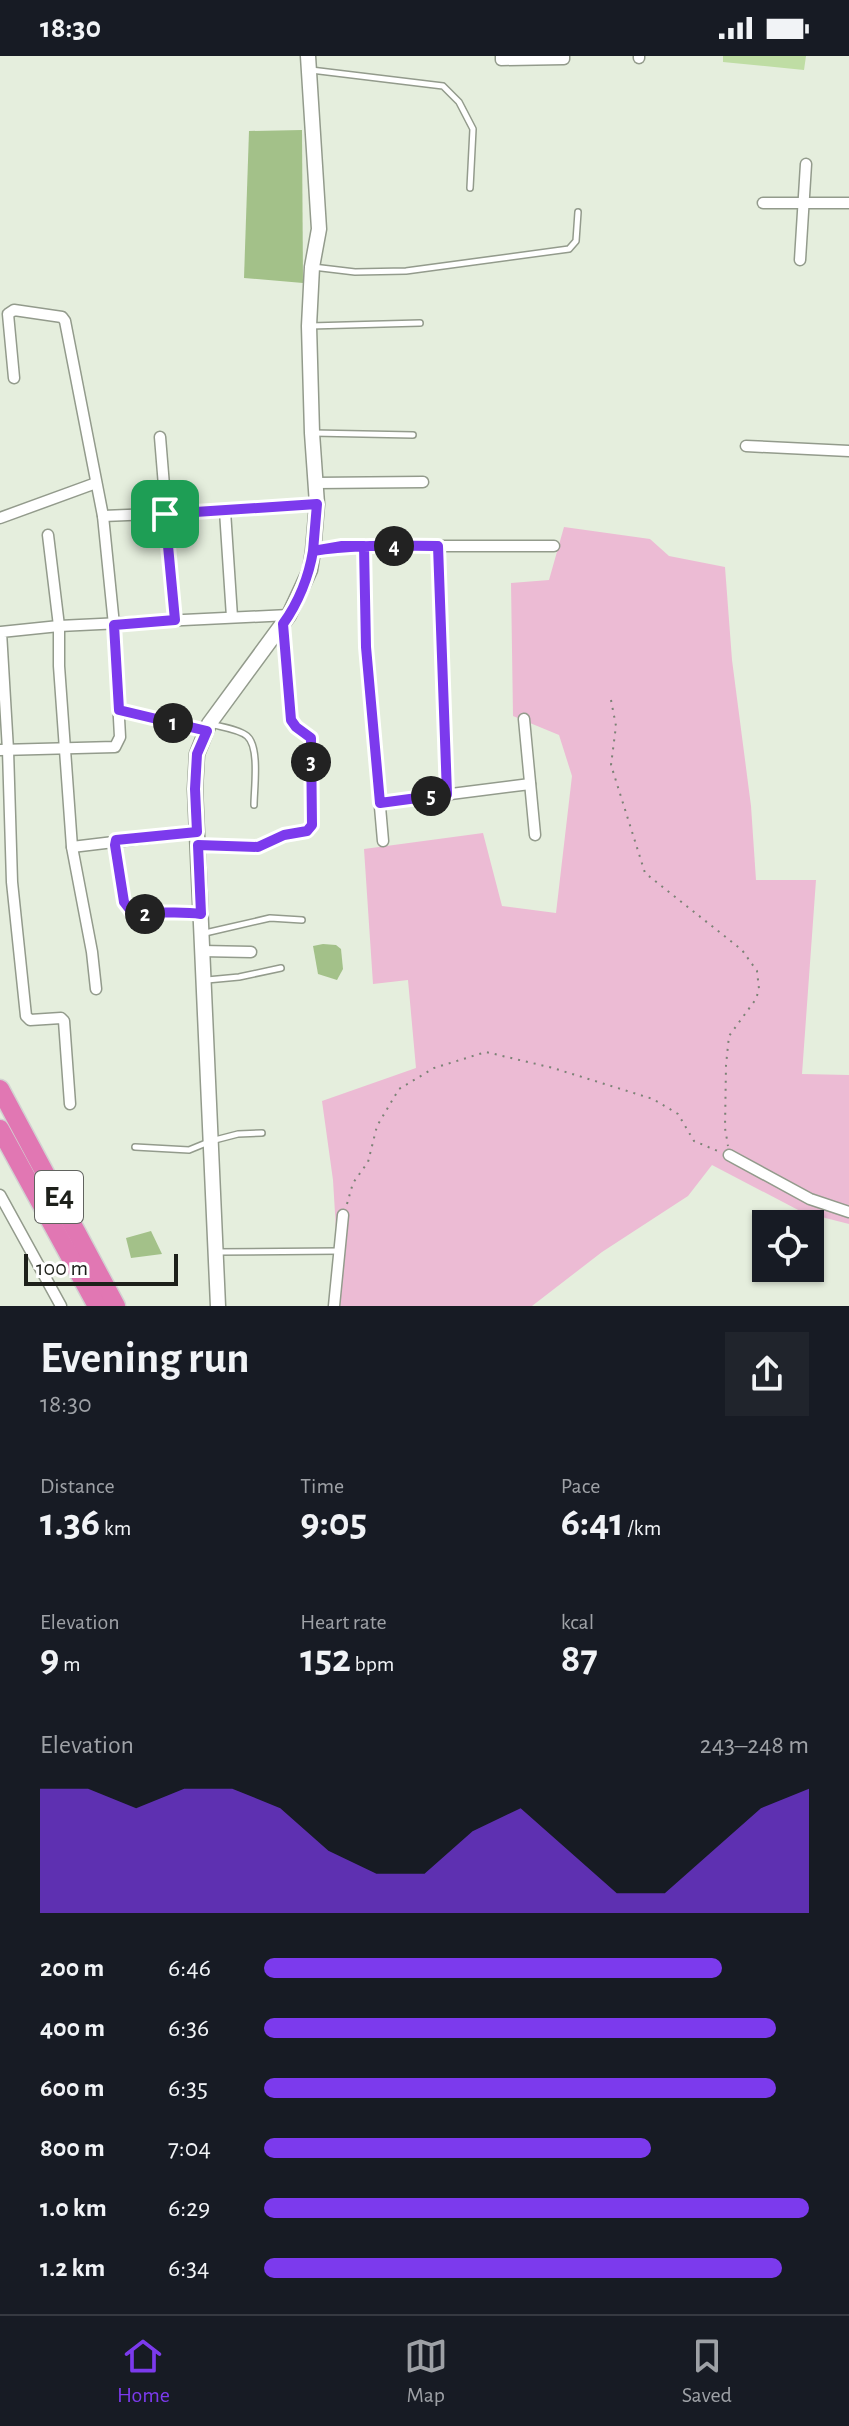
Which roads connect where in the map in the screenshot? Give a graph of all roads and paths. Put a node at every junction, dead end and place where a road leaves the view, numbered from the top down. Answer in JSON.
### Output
{"nodes":[{"id":1,"x":501,"y":56,"type":"edge"},
{"id":2,"x":564,"y":56,"type":"edge"},
{"id":3,"x":309,"y":63,"type":"edge"},
{"id":4,"x":806,"y":164,"type":"dead end"},
{"id":5,"x":470,"y":188,"type":"dead end"},
{"id":6,"x":763,"y":203,"type":"dead end"},
{"id":7,"x":804,"y":203,"type":"junction"},
{"id":8,"x":849,"y":203,"type":"edge"},
{"id":9,"x":578,"y":212,"type":"dead end"},
{"id":10,"x":800,"y":260,"type":"dead end"},
{"id":11,"x":312,"y":267,"type":"junction"},
{"id":12,"x":420,"y":323,"type":"dead end"},
{"id":13,"x":309,"y":326,"type":"junction"},
{"id":14,"x":14,"y":378,"type":"dead end"},
{"id":15,"x":312,"y":433,"type":"junction"},
{"id":16,"x":413,"y":435,"type":"dead end"},
{"id":17,"x":160,"y":437,"type":"dead end"},
{"id":18,"x":746,"y":446,"type":"dead end"},
{"id":19,"x":849,"y":451,"type":"edge"},
{"id":20,"x":423,"y":482,"type":"dead end"},
{"id":21,"x":96,"y":483,"type":"junction"},
{"id":22,"x":315,"y":483,"type":"junction"},
{"id":23,"x":317,"y":504,"type":"junction"},
{"id":24,"x":225,"y":511,"type":"junction"},
{"id":25,"x":165,"y":514,"type":"junction"},
{"id":26,"x":103,"y":516,"type":"junction"},
{"id":27,"x":0,"y":518,"type":"edge"},
{"id":28,"x":48,"y":535,"type":"dead end"},
{"id":29,"x":364,"y":546,"type":"junction"},
{"id":30,"x":438,"y":546,"type":"junction"},
{"id":31,"x":554,"y":546,"type":"dead end"},
{"id":32,"x":313,"y":551,"type":"junction"},
{"id":33,"x":232,"y":617,"type":"junction"},
{"id":34,"x":175,"y":620,"type":"junction"},
{"id":35,"x":286,"y":620,"type":"junction"},
{"id":36,"x":114,"y":625,"type":"junction"},
{"id":37,"x":59,"y":626,"type":"junction"},
{"id":38,"x":0,"y":630,"type":"edge"},
{"id":39,"x":611,"y":700,"type":"dead end"},
{"id":40,"x":119,"y":710,"type":"junction"},
{"id":41,"x":524,"y":719,"type":"dead end"},
{"id":42,"x":208,"y":728,"type":"junction"},
{"id":43,"x":64,"y":747,"type":"junction"},
{"id":44,"x":4,"y":750,"type":"edge"},
{"id":45,"x":530,"y":784,"type":"junction"},
{"id":46,"x":447,"y":794,"type":"junction"},
{"id":47,"x":380,"y":803,"type":"junction"},
{"id":48,"x":254,"y":805,"type":"dead end"},
{"id":49,"x":535,"y":835,"type":"dead end"},
{"id":50,"x":198,"y":839,"type":"junction"},
{"id":51,"x":116,"y":840,"type":"junction"},
{"id":52,"x":383,"y":841,"type":"dead end"},
{"id":53,"x":72,"y":847,"type":"junction"},
{"id":54,"x":201,"y":914,"type":"junction"},
{"id":55,"x":302,"y":920,"type":"dead end"},
{"id":56,"x":202,"y":934,"type":"junction"},
{"id":57,"x":202,"y":951,"type":"junction"},
{"id":58,"x":251,"y":952,"type":"dead end"},
{"id":59,"x":281,"y":968,"type":"dead end"},
{"id":60,"x":203,"y":980,"type":"junction"},
{"id":61,"x":96,"y":989,"type":"dead end"},
{"id":62,"x":0,"y":1089,"type":"edge"},
{"id":63,"x":70,"y":1104,"type":"dead end"},
{"id":64,"x":0,"y":1129,"type":"edge"},
{"id":65,"x":262,"y":1133,"type":"dead end"},
{"id":66,"x":211,"y":1141,"type":"junction"},
{"id":67,"x":135,"y":1147,"type":"dead end"},
{"id":68,"x":729,"y":1155,"type":"junction"},
{"id":69,"x":0,"y":1195,"type":"edge"},
{"id":70,"x":849,"y":1212,"type":"edge"},
{"id":71,"x":343,"y":1215,"type":"joint"},
{"id":72,"x":340,"y":1251,"type":"junction"},
{"id":73,"x":216,"y":1252,"type":"junction"},
{"id":74,"x":61,"y":1306,"type":"edge"},
{"id":75,"x":97,"y":1306,"type":"edge"},
{"id":76,"x":116,"y":1306,"type":"edge"},
{"id":77,"x":218,"y":1306,"type":"edge"},
{"id":78,"x":334,"y":1306,"type":"edge"}],
"edges":[{"from":1,"to":2,"type":"street"},
{"from":3,"to":5,"type":"lane"},
{"from":3,"to":11,"type":"street"},
{"from":4,"to":7,"type":"street"},
{"from":6,"to":7,"type":"street"},
{"from":7,"to":8,"type":"street"},
{"from":7,"to":10,"type":"street"},
{"from":9,"to":11,"type":"lane"},
{"from":11,"to":13,"type":"street"},
{"from":12,"to":13,"type":"lane"},
{"from":13,"to":15,"type":"street"},
{"from":14,"to":21,"type":"street"},
{"from":15,"to":16,"type":"lane"},
{"from":15,"to":22,"type":"street"},
{"from":17,"to":25,"type":"street"},
{"from":18,"to":19,"type":"street"},
{"from":20,"to":22,"type":"street"},
{"from":21,"to":26,"type":"street"},
{"from":21,"to":27,"type":"street"},
{"from":22,"to":23,"type":"street"},
{"from":23,"to":24,"type":"street"},
{"from":23,"to":32,"type":"street"},
{"from":24,"to":25,"type":"street"},
{"from":24,"to":33,"type":"street"},
{"from":25,"to":26,"type":"street"},
{"from":25,"to":34,"type":"street"},
{"from":26,"to":36,"type":"street"},
{"from":28,"to":37,"type":"street"},
{"from":29,"to":30,"type":"street"},
{"from":29,"to":32,"type":"street"},
{"from":29,"to":47,"type":"street"},
{"from":30,"to":31,"type":"street"},
{"from":30,"to":46,"type":"street"},
{"from":32,"to":35,"type":"street"},
{"from":33,"to":34,"type":"street"},
{"from":33,"to":35,"type":"street"},
{"from":34,"to":36,"type":"street"},
{"from":35,"to":42,"type":"street"},
{"from":35,"to":50,"type":"lane"},
{"from":36,"to":37,"type":"street"},
{"from":36,"to":40,"type":"street"},
{"from":37,"to":38,"type":"street"},
{"from":37,"to":43,"type":"street"},
{"from":38,"to":44,"type":"street"},
{"from":39,"to":68,"type":"path"},
{"from":40,"to":42,"type":"lane"},
{"from":40,"to":43,"type":"street"},
{"from":41,"to":45,"type":"street"},
{"from":42,"to":48,"type":"lane"},
{"from":42,"to":50,"type":"street"},
{"from":43,"to":44,"type":"street"},
{"from":43,"to":53,"type":"street"},
{"from":44,"to":63,"type":"street"},
{"from":45,"to":46,"type":"street"},
{"from":45,"to":49,"type":"street"},
{"from":46,"to":47,"type":"street"},
{"from":47,"to":52,"type":"street"},
{"from":50,"to":51,"type":"street"},
{"from":50,"to":54,"type":"street"},
{"from":51,"to":53,"type":"street"},
{"from":51,"to":54,"type":"lane"},
{"from":53,"to":61,"type":"street"},
{"from":54,"to":56,"type":"street"},
{"from":55,"to":56,"type":"lane"},
{"from":56,"to":57,"type":"street"},
{"from":57,"to":58,"type":"street"},
{"from":57,"to":60,"type":"street"},
{"from":59,"to":60,"type":"lane"},
{"from":60,"to":66,"type":"street"},
{"from":62,"to":76,"type":"highway","number":"E4"},
{"from":64,"to":75,"type":"highway","number":"E4"},
{"from":65,"to":66,"type":"lane"},
{"from":66,"to":67,"type":"lane"},
{"from":66,"to":73,"type":"street"},
{"from":68,"to":70,"type":"street"},
{"from":68,"to":71,"type":"path"},
{"from":69,"to":74,"type":"street"},
{"from":71,"to":72,"type":"street"},
{"from":72,"to":73,"type":"lane"},
{"from":72,"to":78,"type":"street"},
{"from":73,"to":77,"type":"street"}]}
